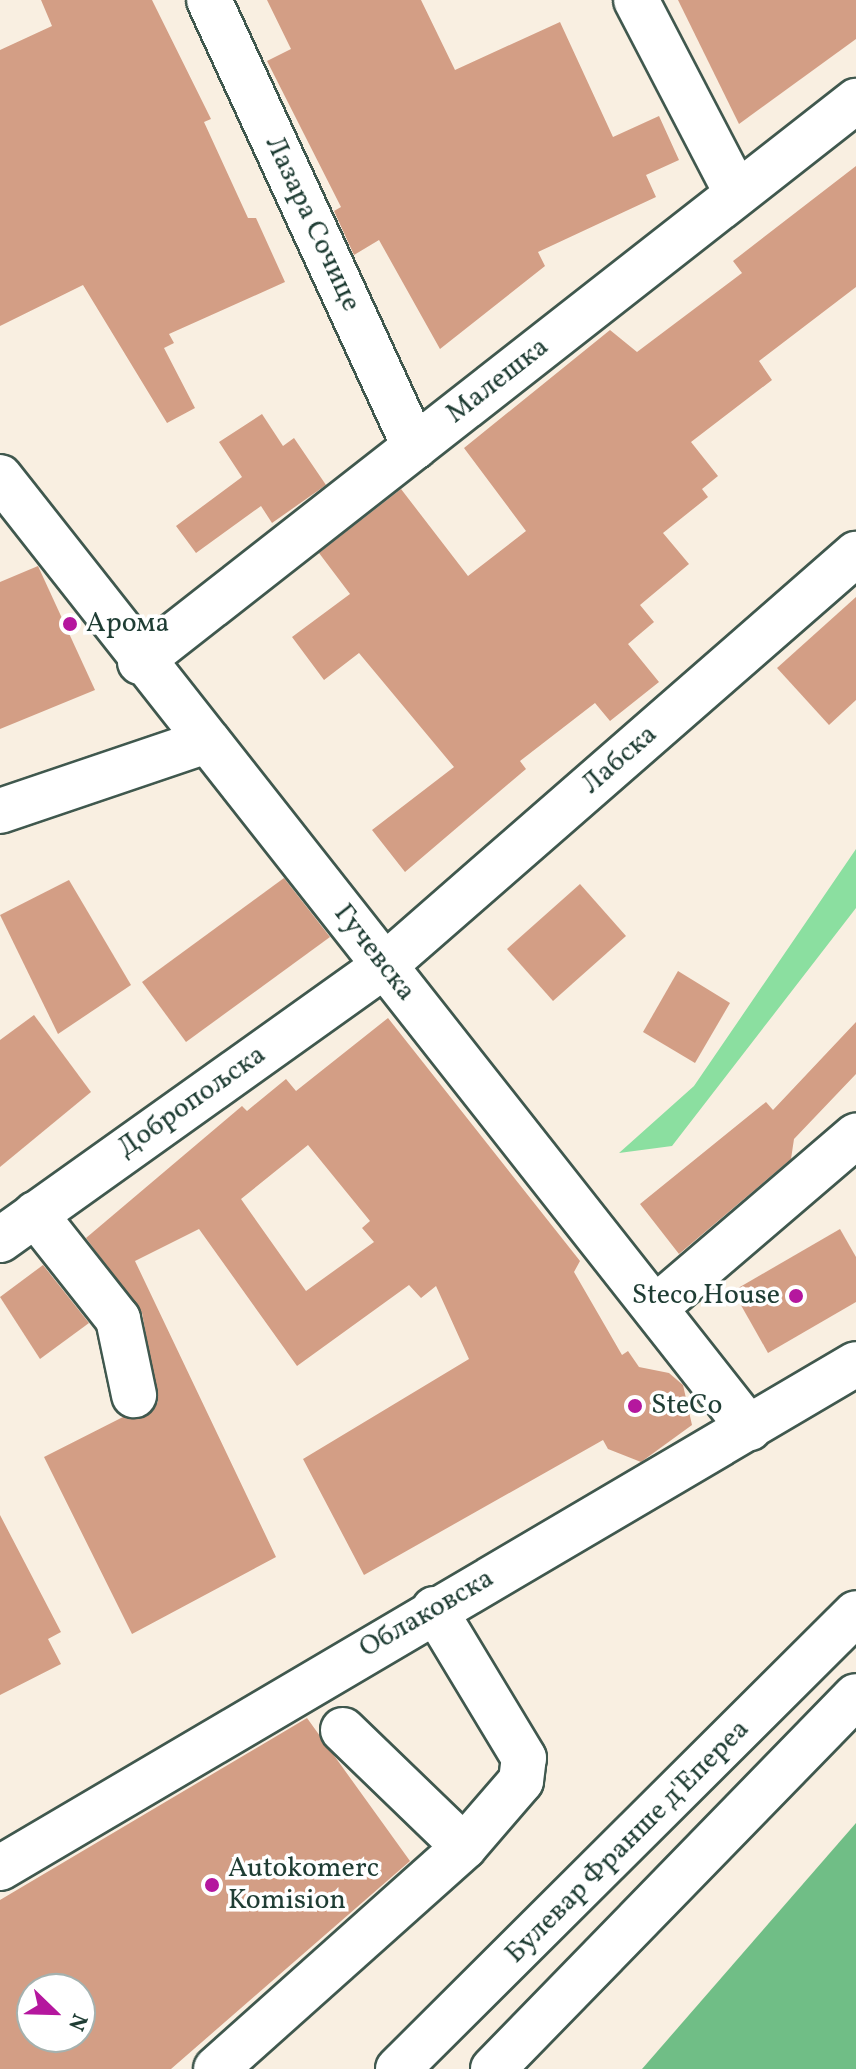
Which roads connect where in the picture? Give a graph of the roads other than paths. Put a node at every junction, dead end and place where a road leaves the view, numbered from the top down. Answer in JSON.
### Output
{"nodes":[{"id":1,"x":209,"y":0,"type":"edge"},
{"id":2,"x":636,"y":0,"type":"edge"},
{"id":3,"x":856,"y":101,"type":"edge"},
{"id":4,"x":736,"y":192,"type":"junction"},
{"id":5,"x":415,"y":447,"type":"junction"},
{"id":6,"x":3,"y":487,"type":"edge"},
{"id":7,"x":856,"y":554,"type":"edge"},
{"id":8,"x":140,"y":662,"type":"junction"},
{"id":9,"x":207,"y":741,"type":"junction"},
{"id":10,"x":0,"y":811,"type":"edge"},
{"id":11,"x":384,"y":966,"type":"junction"},
{"id":12,"x":847,"y":1145,"type":"edge"},
{"id":13,"x":9,"y":1232,"type":"edge"},
{"id":14,"x":655,"y":1308,"type":"junction"},
{"id":15,"x":856,"y":1364,"type":"edge"},
{"id":16,"x":134,"y":1395,"type":"dead end"},
{"id":17,"x":749,"y":1428,"type":"junction"},
{"id":18,"x":434,"y":1609,"type":"junction"},
{"id":19,"x":856,"y":1613,"type":"edge"},
{"id":20,"x":856,"y":1696,"type":"edge"},
{"id":21,"x":343,"y":1730,"type":"dead end"},
{"id":22,"x":464,"y":1847,"type":"junction"},
{"id":23,"x":0,"y":1868,"type":"edge"},
{"id":24,"x":216,"y":2069,"type":"edge"},
{"id":25,"x":398,"y":2069,"type":"edge"},
{"id":26,"x":493,"y":2069,"type":"edge"}],
"edges":[{"from":1,"to":5,"type":"main road","name":"Лазара Сочице"},
{"from":2,"to":4,"type":"main road"},
{"from":3,"to":4,"type":"main road","name":"Малешка"},
{"from":4,"to":5,"type":"main road","name":"Малешка"},
{"from":5,"to":8,"type":"main road","name":"Малешка"},
{"from":6,"to":8,"type":"main road","name":"Гучевска"},
{"from":7,"to":11,"type":"main road","name":"Лабска"},
{"from":8,"to":9,"type":"main road","name":"Гучевска"},
{"from":9,"to":10,"type":"main road"},
{"from":9,"to":11,"type":"main road","name":"Гучевска"},
{"from":11,"to":13,"type":"main road","name":"Добропољска"},
{"from":11,"to":14,"type":"main road","name":"Гучевска"},
{"from":12,"to":14,"type":"main road"},
{"from":13,"to":16,"type":"main road"},
{"from":14,"to":17,"type":"main road","name":"Гучевска"},
{"from":15,"to":17,"type":"main road","name":"Облаковска"},
{"from":17,"to":18,"type":"main road","name":"Облаковска"},
{"from":18,"to":22,"type":"main road"},
{"from":18,"to":23,"type":"main road","name":"Облаковска"},
{"from":19,"to":25,"type":"main road","name":"Булевар Франше д'Епереа"},
{"from":20,"to":26,"type":"main road"},
{"from":21,"to":22,"type":"main road"},
{"from":22,"to":24,"type":"main road"}]}
